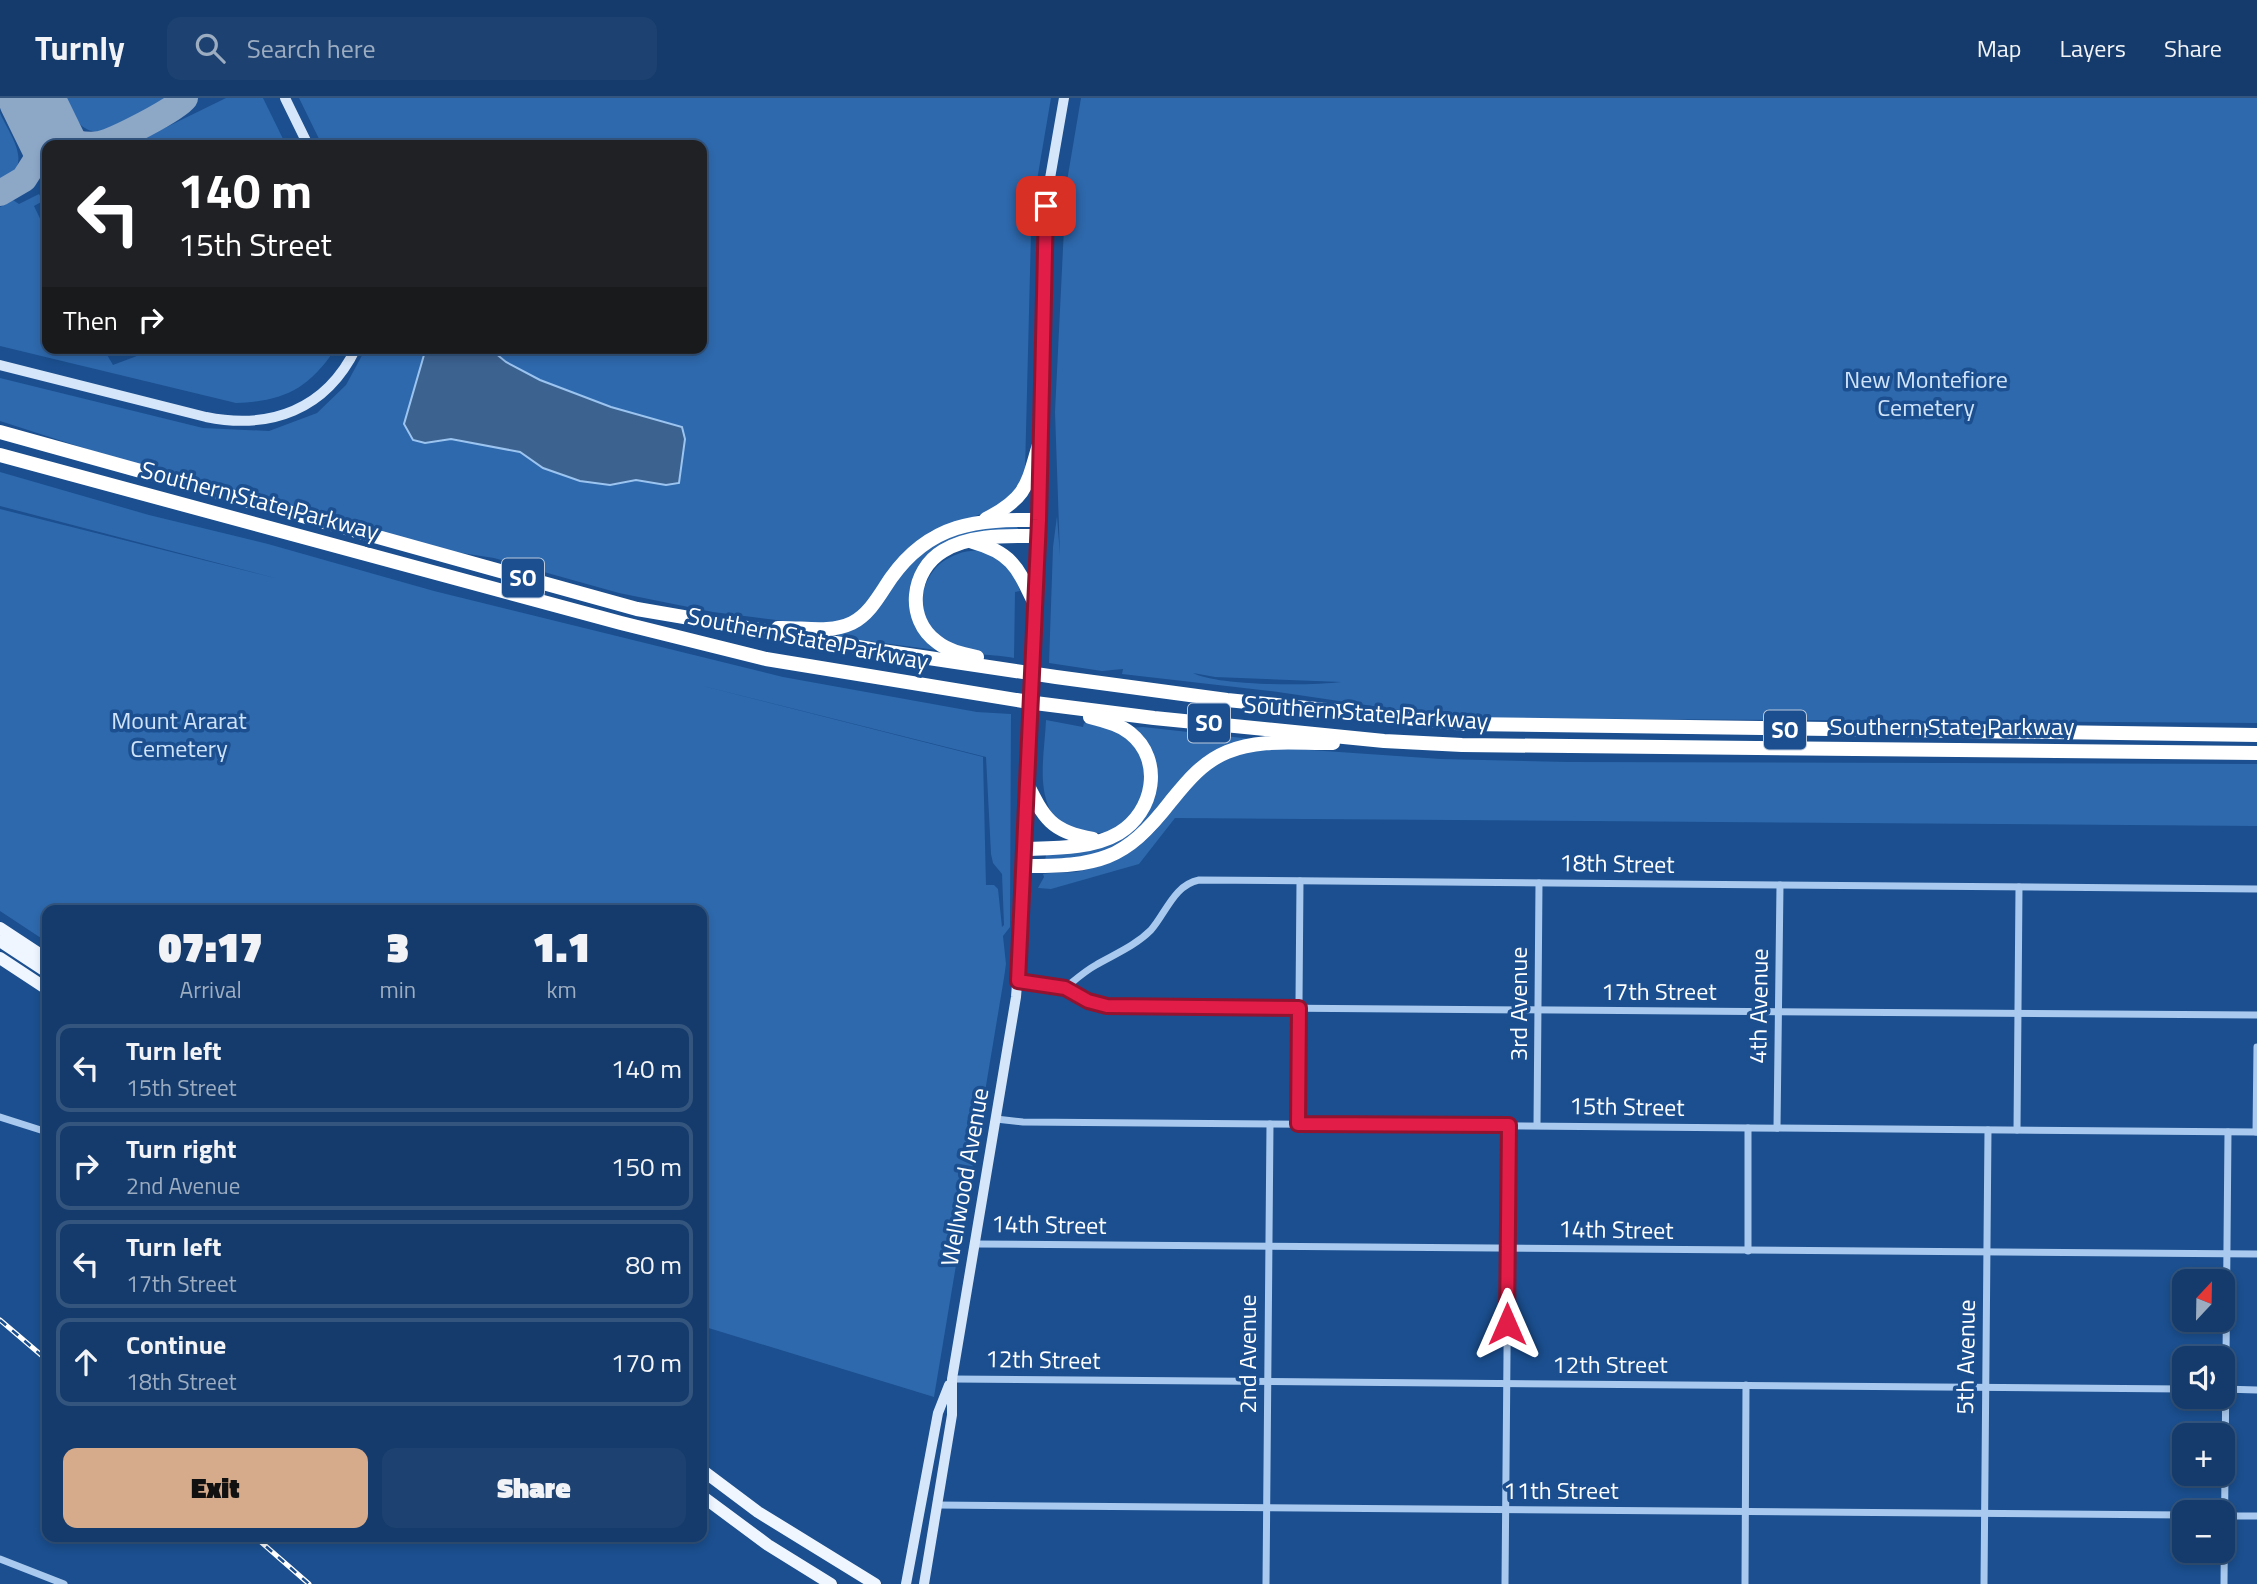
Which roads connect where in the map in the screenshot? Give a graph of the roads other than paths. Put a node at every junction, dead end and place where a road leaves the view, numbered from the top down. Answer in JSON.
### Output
{"nodes":[{"id":1,"x":285,"y":98,"type":"edge"},
{"id":2,"x":1064,"y":98,"type":"edge"},
{"id":3,"x":306,"y":140,"type":"edge"},
{"id":4,"x":353,"y":354,"type":"edge"},
{"id":5,"x":0,"y":365,"type":"edge"},
{"id":6,"x":0,"y":432,"type":"edge"},
{"id":7,"x":1041,"y":438,"type":"junction"},
{"id":8,"x":0,"y":455,"type":"edge"},
{"id":9,"x":1039,"y":520,"type":"junction"},
{"id":10,"x":981,"y":521,"type":"junction"},
{"id":11,"x":1038,"y":536,"type":"junction"},
{"id":12,"x":969,"y":541,"type":"junction"},
{"id":13,"x":1035,"y":604,"type":"junction"},
{"id":14,"x":748,"y":630,"type":"junction"},
{"id":15,"x":1056,"y":677,"type":"junction"},
{"id":16,"x":1035,"y":703,"type":"junction"},
{"id":17,"x":2257,"y":735,"type":"edge"},
{"id":18,"x":1384,"y":741,"type":"junction"},
{"id":19,"x":2257,"y":753,"type":"edge"},
{"id":20,"x":1026,"y":782,"type":"junction"},
{"id":21,"x":1101,"y":840,"type":"junction"},
{"id":22,"x":1024,"y":849,"type":"junction"},
{"id":23,"x":1023,"y":866,"type":"junction"},
{"id":24,"x":1300,"y":881,"type":"junction"},
{"id":25,"x":1539,"y":883,"type":"junction"},
{"id":26,"x":1780,"y":885,"type":"junction"},
{"id":27,"x":2019,"y":887,"type":"junction"},
{"id":28,"x":2257,"y":889,"type":"edge"},
{"id":29,"x":0,"y":928,"type":"edge"},
{"id":30,"x":0,"y":941,"type":"edge"},
{"id":31,"x":42,"y":956,"type":"edge"},
{"id":32,"x":0,"y":958,"type":"edge"},
{"id":33,"x":42,"y":969,"type":"edge"},
{"id":34,"x":1018,"y":981,"type":"junction"},
{"id":35,"x":42,"y":986,"type":"edge"},
{"id":36,"x":1065,"y":988,"type":"junction"},
{"id":37,"x":1299,"y":1008,"type":"junction"},
{"id":38,"x":1538,"y":1010,"type":"junction"},
{"id":39,"x":1779,"y":1012,"type":"junction"},
{"id":40,"x":2018,"y":1014,"type":"junction"},
{"id":41,"x":2257,"y":1015,"type":"edge"},
{"id":42,"x":2257,"y":1047,"type":"edge"},
{"id":43,"x":0,"y":1117,"type":"edge"},
{"id":44,"x":996,"y":1119,"type":"junction"},
{"id":45,"x":1270,"y":1124,"type":"junction"},
{"id":46,"x":1298,"y":1124,"type":"junction"},
{"id":47,"x":1509,"y":1125,"type":"junction"},
{"id":48,"x":1537,"y":1125,"type":"junction"},
{"id":49,"x":1748,"y":1128,"type":"junction"},
{"id":50,"x":1777,"y":1128,"type":"junction"},
{"id":51,"x":42,"y":1130,"type":"edge"},
{"id":52,"x":1988,"y":1130,"type":"junction"},
{"id":53,"x":2017,"y":1130,"type":"junction"},
{"id":54,"x":2228,"y":1132,"type":"junction"},
{"id":55,"x":2257,"y":1132,"type":"edge"},
{"id":56,"x":975,"y":1244,"type":"junction"},
{"id":57,"x":1268,"y":1247,"type":"junction"},
{"id":58,"x":1507,"y":1248,"type":"junction"},
{"id":59,"x":1748,"y":1251,"type":"junction"},
{"id":60,"x":1987,"y":1252,"type":"junction"},
{"id":61,"x":2227,"y":1254,"type":"junction"},
{"id":62,"x":2257,"y":1254,"type":"edge"},
{"id":63,"x":2225,"y":1346,"type":"edge"},
{"id":64,"x":952,"y":1378,"type":"junction"},
{"id":65,"x":1267,"y":1382,"type":"junction"},
{"id":66,"x":1507,"y":1383,"type":"junction"},
{"id":67,"x":1746,"y":1385,"type":"junction"},
{"id":68,"x":1985,"y":1387,"type":"junction"},
{"id":69,"x":2172,"y":1389,"type":"edge"},
{"id":70,"x":2235,"y":1389,"type":"edge"},
{"id":71,"x":2257,"y":1390,"type":"edge"},
{"id":72,"x":2224,"y":1409,"type":"edge"},
{"id":73,"x":707,"y":1473,"type":"edge"},
{"id":74,"x":707,"y":1500,"type":"edge"},
{"id":75,"x":2223,"y":1500,"type":"edge"},
{"id":76,"x":937,"y":1504,"type":"junction"},
{"id":77,"x":1267,"y":1508,"type":"junction"},
{"id":78,"x":1505,"y":1510,"type":"junction"},
{"id":79,"x":1746,"y":1512,"type":"junction"},
{"id":80,"x":1984,"y":1514,"type":"junction"},
{"id":81,"x":2172,"y":1515,"type":"edge"},
{"id":82,"x":2235,"y":1516,"type":"edge"},
{"id":83,"x":2257,"y":1516,"type":"edge"},
{"id":84,"x":0,"y":1559,"type":"edge"},
{"id":85,"x":2224,"y":1563,"type":"edge"},
{"id":86,"x":64,"y":1584,"type":"edge"},
{"id":87,"x":831,"y":1584,"type":"edge"},
{"id":88,"x":875,"y":1584,"type":"edge"},
{"id":89,"x":906,"y":1584,"type":"edge"},
{"id":90,"x":924,"y":1584,"type":"edge"},
{"id":91,"x":1266,"y":1584,"type":"edge"},
{"id":92,"x":1505,"y":1584,"type":"edge"},
{"id":93,"x":1745,"y":1584,"type":"edge"},
{"id":94,"x":1984,"y":1584,"type":"edge"},
{"id":95,"x":2224,"y":1584,"type":"edge"}],
"edges":[{"from":1,"to":3,"type":"main road"},
{"from":2,"to":7,"type":"main road","name":"Wellwood Avenue"},
{"from":4,"to":5,"type":"main road"},
{"from":6,"to":14,"type":"highway","name":"Southern State Parkway","number":"SO"},
{"from":7,"to":9,"type":"main road","name":"Wellwood Avenue"},
{"from":7,"to":10,"type":"highway"},
{"from":8,"to":16,"type":"highway","name":"Southern State Parkway","number":"SO"},
{"from":9,"to":10,"type":"highway"},
{"from":9,"to":11,"type":"main road","name":"Wellwood Avenue"},
{"from":10,"to":14,"type":"highway"},
{"from":11,"to":12,"type":"highway"},
{"from":11,"to":13,"type":"main road","name":"Wellwood Avenue"},
{"from":12,"to":13,"type":"highway"},
{"from":12,"to":15,"type":"highway"},
{"from":13,"to":20,"type":"main road","name":"Wellwood Avenue","bridge":true},
{"from":14,"to":15,"type":"highway","name":"Southern State Parkway","number":"SO"},
{"from":15,"to":17,"type":"highway","name":"Southern State Parkway","number":"SO"},
{"from":16,"to":18,"type":"highway","name":"Southern State Parkway","number":"SO"},
{"from":16,"to":21,"type":"highway"},
{"from":18,"to":19,"type":"highway","name":"Southern State Parkway","number":"SO"},
{"from":18,"to":23,"type":"highway"},
{"from":20,"to":21,"type":"highway"},
{"from":20,"to":22,"type":"main road","name":"Wellwood Avenue"},
{"from":21,"to":22,"type":"highway"},
{"from":22,"to":23,"type":"main road","name":"Wellwood Avenue"},
{"from":23,"to":34,"type":"main road","name":"Wellwood Avenue"},
{"from":24,"to":25,"type":"street","name":"18th Street"},
{"from":24,"to":36,"type":"street","name":"18th Street"},
{"from":24,"to":37,"type":"street"},
{"from":25,"to":26,"type":"street","name":"18th Street"},
{"from":25,"to":38,"type":"street","name":"3rd Avenue"},
{"from":26,"to":27,"type":"street","name":"18th Street"},
{"from":26,"to":39,"type":"street","name":"4th Avenue"},
{"from":27,"to":28,"type":"street","name":"18th Street"},
{"from":27,"to":40,"type":"street"},
{"from":29,"to":31,"type":"main road"},
{"from":30,"to":33,"type":"main road"},
{"from":32,"to":35,"type":"main road"},
{"from":34,"to":36,"type":"street"},
{"from":34,"to":44,"type":"main road","name":"Wellwood Avenue"},
{"from":36,"to":37,"type":"street","name":"17th Street"},
{"from":37,"to":38,"type":"street","name":"17th Street"},
{"from":37,"to":46,"type":"street"},
{"from":38,"to":39,"type":"street","name":"17th Street"},
{"from":38,"to":48,"type":"street","name":"3rd Avenue"},
{"from":39,"to":40,"type":"street","name":"17th Street"},
{"from":39,"to":50,"type":"street","name":"4th Avenue"},
{"from":40,"to":41,"type":"street","name":"17th Street"},
{"from":40,"to":53,"type":"street"},
{"from":42,"to":55,"type":"street"},
{"from":43,"to":51,"type":"street"},
{"from":44,"to":45,"type":"street","name":"15th Street"},
{"from":44,"to":56,"type":"main road","name":"Wellwood Avenue"},
{"from":45,"to":46,"type":"street","name":"15th Street"},
{"from":45,"to":57,"type":"street","name":"2nd Avenue"},
{"from":46,"to":47,"type":"street","name":"15th Street"},
{"from":47,"to":48,"type":"street","name":"15th Street"},
{"from":47,"to":58,"type":"street"},
{"from":48,"to":49,"type":"street","name":"15th Street"},
{"from":49,"to":50,"type":"street","name":"15th Street"},
{"from":49,"to":59,"type":"street"},
{"from":50,"to":52,"type":"street","name":"15th Street"},
{"from":52,"to":53,"type":"street","name":"15th Street"},
{"from":52,"to":60,"type":"street","name":"5th Avenue"},
{"from":53,"to":54,"type":"street","name":"15th Street"},
{"from":54,"to":55,"type":"street","name":"15th Street"},
{"from":54,"to":61,"type":"street"},
{"from":56,"to":57,"type":"street","name":"14th Street"},
{"from":56,"to":64,"type":"main road","name":"Wellwood Avenue"},
{"from":57,"to":58,"type":"street","name":"14th Street"},
{"from":57,"to":65,"type":"street","name":"2nd Avenue"},
{"from":58,"to":59,"type":"street","name":"14th Street"},
{"from":58,"to":66,"type":"street"},
{"from":59,"to":60,"type":"street","name":"14th Street"},
{"from":60,"to":61,"type":"street","name":"14th Street"},
{"from":60,"to":68,"type":"street","name":"5th Avenue"},
{"from":61,"to":62,"type":"street","name":"14th Street"},
{"from":61,"to":63,"type":"street"},
{"from":64,"to":65,"type":"street","name":"12th Street"},
{"from":64,"to":76,"type":"main road"},
{"from":64,"to":89,"type":"main road"},
{"from":65,"to":66,"type":"street","name":"12th Street"},
{"from":65,"to":77,"type":"street","name":"2nd Avenue"},
{"from":66,"to":67,"type":"street","name":"12th Street"},
{"from":66,"to":78,"type":"street"},
{"from":67,"to":68,"type":"street","name":"12th Street"},
{"from":67,"to":79,"type":"street"},
{"from":68,"to":69,"type":"street","name":"12th Street"},
{"from":68,"to":80,"type":"street","name":"5th Avenue"},
{"from":70,"to":71,"type":"street"},
{"from":72,"to":75,"type":"street"},
{"from":73,"to":88,"type":"main road"},
{"from":74,"to":87,"type":"main road"},
{"from":76,"to":77,"type":"street","name":"11th Street"},
{"from":76,"to":90,"type":"main road"},
{"from":77,"to":78,"type":"street","name":"11th Street"},
{"from":77,"to":91,"type":"street","name":"2nd Avenue"},
{"from":78,"to":79,"type":"street","name":"11th Street"},
{"from":78,"to":92,"type":"street"},
{"from":79,"to":80,"type":"street","name":"11th Street"},
{"from":79,"to":93,"type":"street"},
{"from":80,"to":81,"type":"street","name":"11th Street"},
{"from":80,"to":94,"type":"street","name":"5th Avenue"},
{"from":82,"to":83,"type":"street"},
{"from":84,"to":86,"type":"street"},
{"from":85,"to":95,"type":"street"}]}
